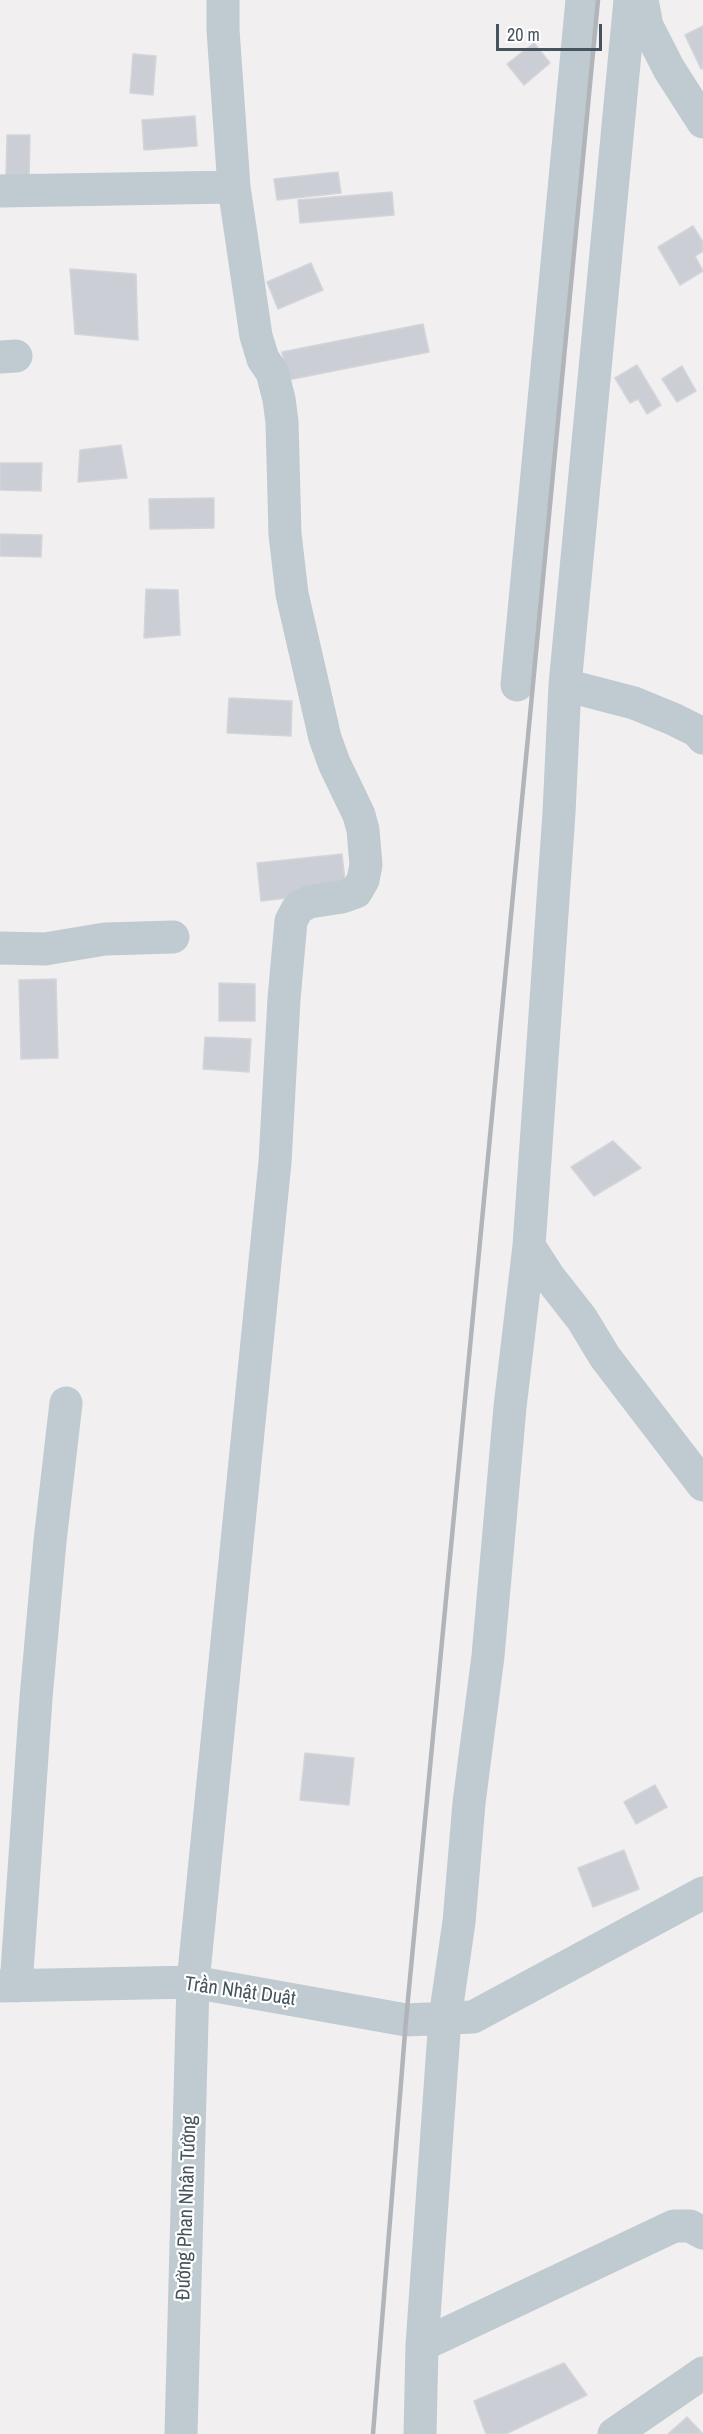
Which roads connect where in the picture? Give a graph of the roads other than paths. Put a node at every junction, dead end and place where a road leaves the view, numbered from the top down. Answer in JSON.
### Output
{"nodes":[{"id":1,"x":223,"y":0,"type":"edge"},
{"id":2,"x":582,"y":0,"type":"edge"},
{"id":3,"x":630,"y":0,"type":"edge"},
{"id":4,"x":642,"y":0,"type":"edge"},
{"id":5,"x":703,"y":122,"type":"edge"},
{"id":6,"x":234,"y":187,"type":"junction"},
{"id":7,"x":0,"y":191,"type":"edge"},
{"id":8,"x":517,"y":685,"type":"dead end"},
{"id":9,"x":565,"y":685,"type":"junction"},
{"id":10,"x":703,"y":738,"type":"edge"},
{"id":11,"x":173,"y":937,"type":"dead end"},
{"id":12,"x":0,"y":948,"type":"edge"},
{"id":13,"x":529,"y":1246,"type":"junction"},
{"id":14,"x":66,"y":1402,"type":"dead end"},
{"id":15,"x":703,"y":1485,"type":"edge"},
{"id":16,"x":698,"y":1905,"type":"edge"},
{"id":17,"x":193,"y":1983,"type":"junction"},
{"id":18,"x":8,"y":1986,"type":"edge"},
{"id":19,"x":445,"y":2018,"type":"junction"},
{"id":20,"x":703,"y":2233,"type":"edge"},
{"id":21,"x":423,"y":2345,"type":"junction"},
{"id":22,"x":703,"y":2373,"type":"edge"},
{"id":23,"x":181,"y":2434,"type":"edge"},
{"id":24,"x":420,"y":2434,"type":"edge"},
{"id":25,"x":614,"y":2434,"type":"edge"}],
"edges":[{"from":1,"to":6,"type":"street"},
{"from":2,"to":8,"type":"street"},
{"from":3,"to":9,"type":"street"},
{"from":4,"to":5,"type":"street"},
{"from":6,"to":7,"type":"street"},
{"from":6,"to":17,"type":"street","name":"Đường Phan Nhân Tường"},
{"from":9,"to":10,"type":"street"},
{"from":9,"to":13,"type":"street"},
{"from":11,"to":12,"type":"street"},
{"from":13,"to":15,"type":"street"},
{"from":13,"to":19,"type":"street"},
{"from":14,"to":18,"type":"street"},
{"from":16,"to":19,"type":"street","name":"Trần Nhật Duật"},
{"from":17,"to":18,"type":"street","name":"Trần Nhật Duật"},
{"from":17,"to":19,"type":"street","name":"Trần Nhật Duật"},
{"from":17,"to":23,"type":"street","name":"Đường Phan Nhân Tường"},
{"from":19,"to":21,"type":"street"},
{"from":20,"to":21,"type":"street"},
{"from":21,"to":24,"type":"street"},
{"from":22,"to":25,"type":"street"}]}
